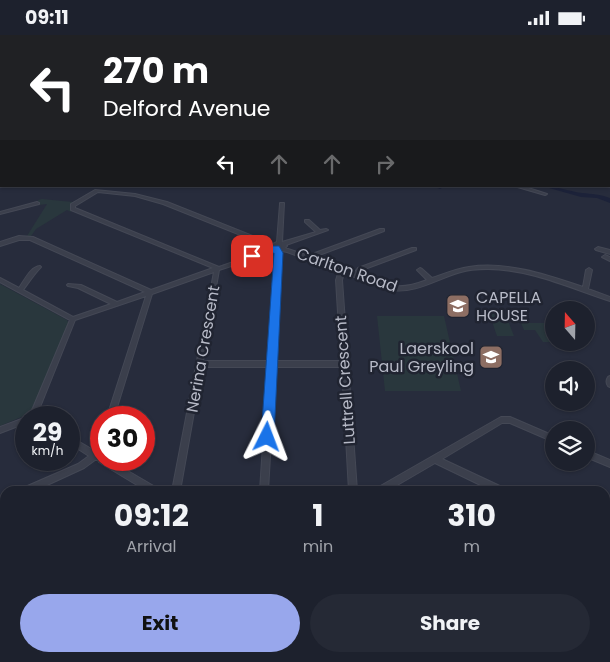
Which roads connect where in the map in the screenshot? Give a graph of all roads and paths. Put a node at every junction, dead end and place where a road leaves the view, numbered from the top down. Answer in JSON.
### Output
{"nodes":[{"id":1,"x":520,"y":187,"type":"edge"},
{"id":2,"x":545,"y":194,"type":"dead end"},
{"id":3,"x":37,"y":203,"type":"dead end"},
{"id":4,"x":282,"y":204,"type":"dead end"},
{"id":5,"x":76,"y":210,"type":"joint"},
{"id":6,"x":0,"y":213,"type":"edge"},
{"id":7,"x":307,"y":221,"type":"dead end"},
{"id":8,"x":326,"y":230,"type":"dead end"},
{"id":9,"x":382,"y":230,"type":"dead end"},
{"id":10,"x":319,"y":232,"type":"junction"},
{"id":11,"x":0,"y":244,"type":"edge"},
{"id":12,"x":279,"y":247,"type":"junction"},
{"id":13,"x":414,"y":249,"type":"dead end"},
{"id":14,"x":598,"y":249,"type":"dead end"},
{"id":15,"x":610,"y":252,"type":"edge"},
{"id":16,"x":313,"y":259,"type":"junction"},
{"id":17,"x":38,"y":267,"type":"dead end"},
{"id":18,"x":217,"y":268,"type":"junction"},
{"id":19,"x":342,"y":270,"type":"junction"},
{"id":20,"x":588,"y":270,"type":"dead end"},
{"id":21,"x":420,"y":271,"type":"dead end"},
{"id":22,"x":355,"y":275,"type":"junction"},
{"id":23,"x":0,"y":280,"type":"edge"},
{"id":24,"x":430,"y":280,"type":"junction"},
{"id":25,"x":70,"y":285,"type":"dead end"},
{"id":26,"x":20,"y":291,"type":"junction"},
{"id":27,"x":585,"y":291,"type":"junction"},
{"id":28,"x":150,"y":292,"type":"junction"},
{"id":29,"x":610,"y":299,"type":"edge"},
{"id":30,"x":117,"y":303,"type":"junction"},
{"id":31,"x":73,"y":319,"type":"junction"},
{"id":32,"x":200,"y":364,"type":"junction"},
{"id":33,"x":272,"y":364,"type":"junction"},
{"id":34,"x":344,"y":364,"type":"junction"},
{"id":35,"x":610,"y":379,"type":"edge"},
{"id":36,"x":610,"y":384,"type":"edge"},
{"id":37,"x":36,"y":406,"type":"edge"},
{"id":38,"x":114,"y":406,"type":"edge"},
{"id":39,"x":15,"y":424,"type":"edge"},
{"id":40,"x":0,"y":430,"type":"edge"},
{"id":41,"x":545,"y":435,"type":"edge"},
{"id":42,"x":595,"y":457,"type":"edge"},
{"id":43,"x":435,"y":459,"type":"junction"},
{"id":44,"x":90,"y":462,"type":"edge"},
{"id":45,"x":610,"y":463,"type":"edge"},
{"id":46,"x":122,"y":471,"type":"edge"},
{"id":47,"x":37,"y":486,"type":"edge"},
{"id":48,"x":146,"y":486,"type":"edge"},
{"id":49,"x":177,"y":486,"type":"edge"},
{"id":50,"x":264,"y":486,"type":"edge"},
{"id":51,"x":353,"y":486,"type":"edge"},
{"id":52,"x":389,"y":486,"type":"edge"},
{"id":53,"x":491,"y":486,"type":"edge"}],
"edges":[{"from":1,"to":2,"type":"street"},
{"from":3,"to":6,"type":"street"},
{"from":4,"to":12,"type":"street"},
{"from":5,"to":12,"type":"street","name":"Carlton Road"},
{"from":5,"to":18,"type":"street","name":"Nerina Crescent"},
{"from":7,"to":10,"type":"street"},
{"from":8,"to":10,"type":"street"},
{"from":9,"to":16,"type":"street"},
{"from":10,"to":12,"type":"street"},
{"from":11,"to":28,"type":"street"},
{"from":12,"to":16,"type":"street","name":"Carlton Road"},
{"from":12,"to":18,"type":"street"},
{"from":12,"to":33,"type":"street"},
{"from":13,"to":22,"type":"street"},
{"from":14,"to":15,"type":"street"},
{"from":16,"to":19,"type":"street","name":"Carlton Road"},
{"from":17,"to":26,"type":"street"},
{"from":18,"to":28,"type":"street"},
{"from":18,"to":32,"type":"street","name":"Nerina Crescent"},
{"from":19,"to":22,"type":"street","name":"Carlton Road"},
{"from":19,"to":34,"type":"street","name":"Luttrell Crescent"},
{"from":20,"to":27,"type":"street"},
{"from":21,"to":24,"type":"street"},
{"from":22,"to":24,"type":"street","name":"Carlton Road"},
{"from":23,"to":26,"type":"street"},
{"from":24,"to":27,"type":"street","name":"Carlton Road"},
{"from":25,"to":30,"type":"street"},
{"from":26,"to":31,"type":"street"},
{"from":27,"to":29,"type":"street","name":"Carlton Road"},
{"from":28,"to":30,"type":"street"},
{"from":28,"to":38,"type":"street"},
{"from":30,"to":31,"type":"street"},
{"from":31,"to":37,"type":"street"},
{"from":32,"to":33,"type":"street"},
{"from":32,"to":49,"type":"street","name":"Nerina Crescent"},
{"from":33,"to":34,"type":"street"},
{"from":33,"to":50,"type":"street"},
{"from":34,"to":51,"type":"street","name":"Luttrell Crescent"},
{"from":35,"to":36,"type":"street"},
{"from":39,"to":40,"type":"street"},
{"from":41,"to":43,"type":"street"},
{"from":42,"to":45,"type":"street"},
{"from":43,"to":52,"type":"street"},
{"from":43,"to":53,"type":"street"},
{"from":44,"to":47,"type":"street"},
{"from":46,"to":48,"type":"street"}]}
